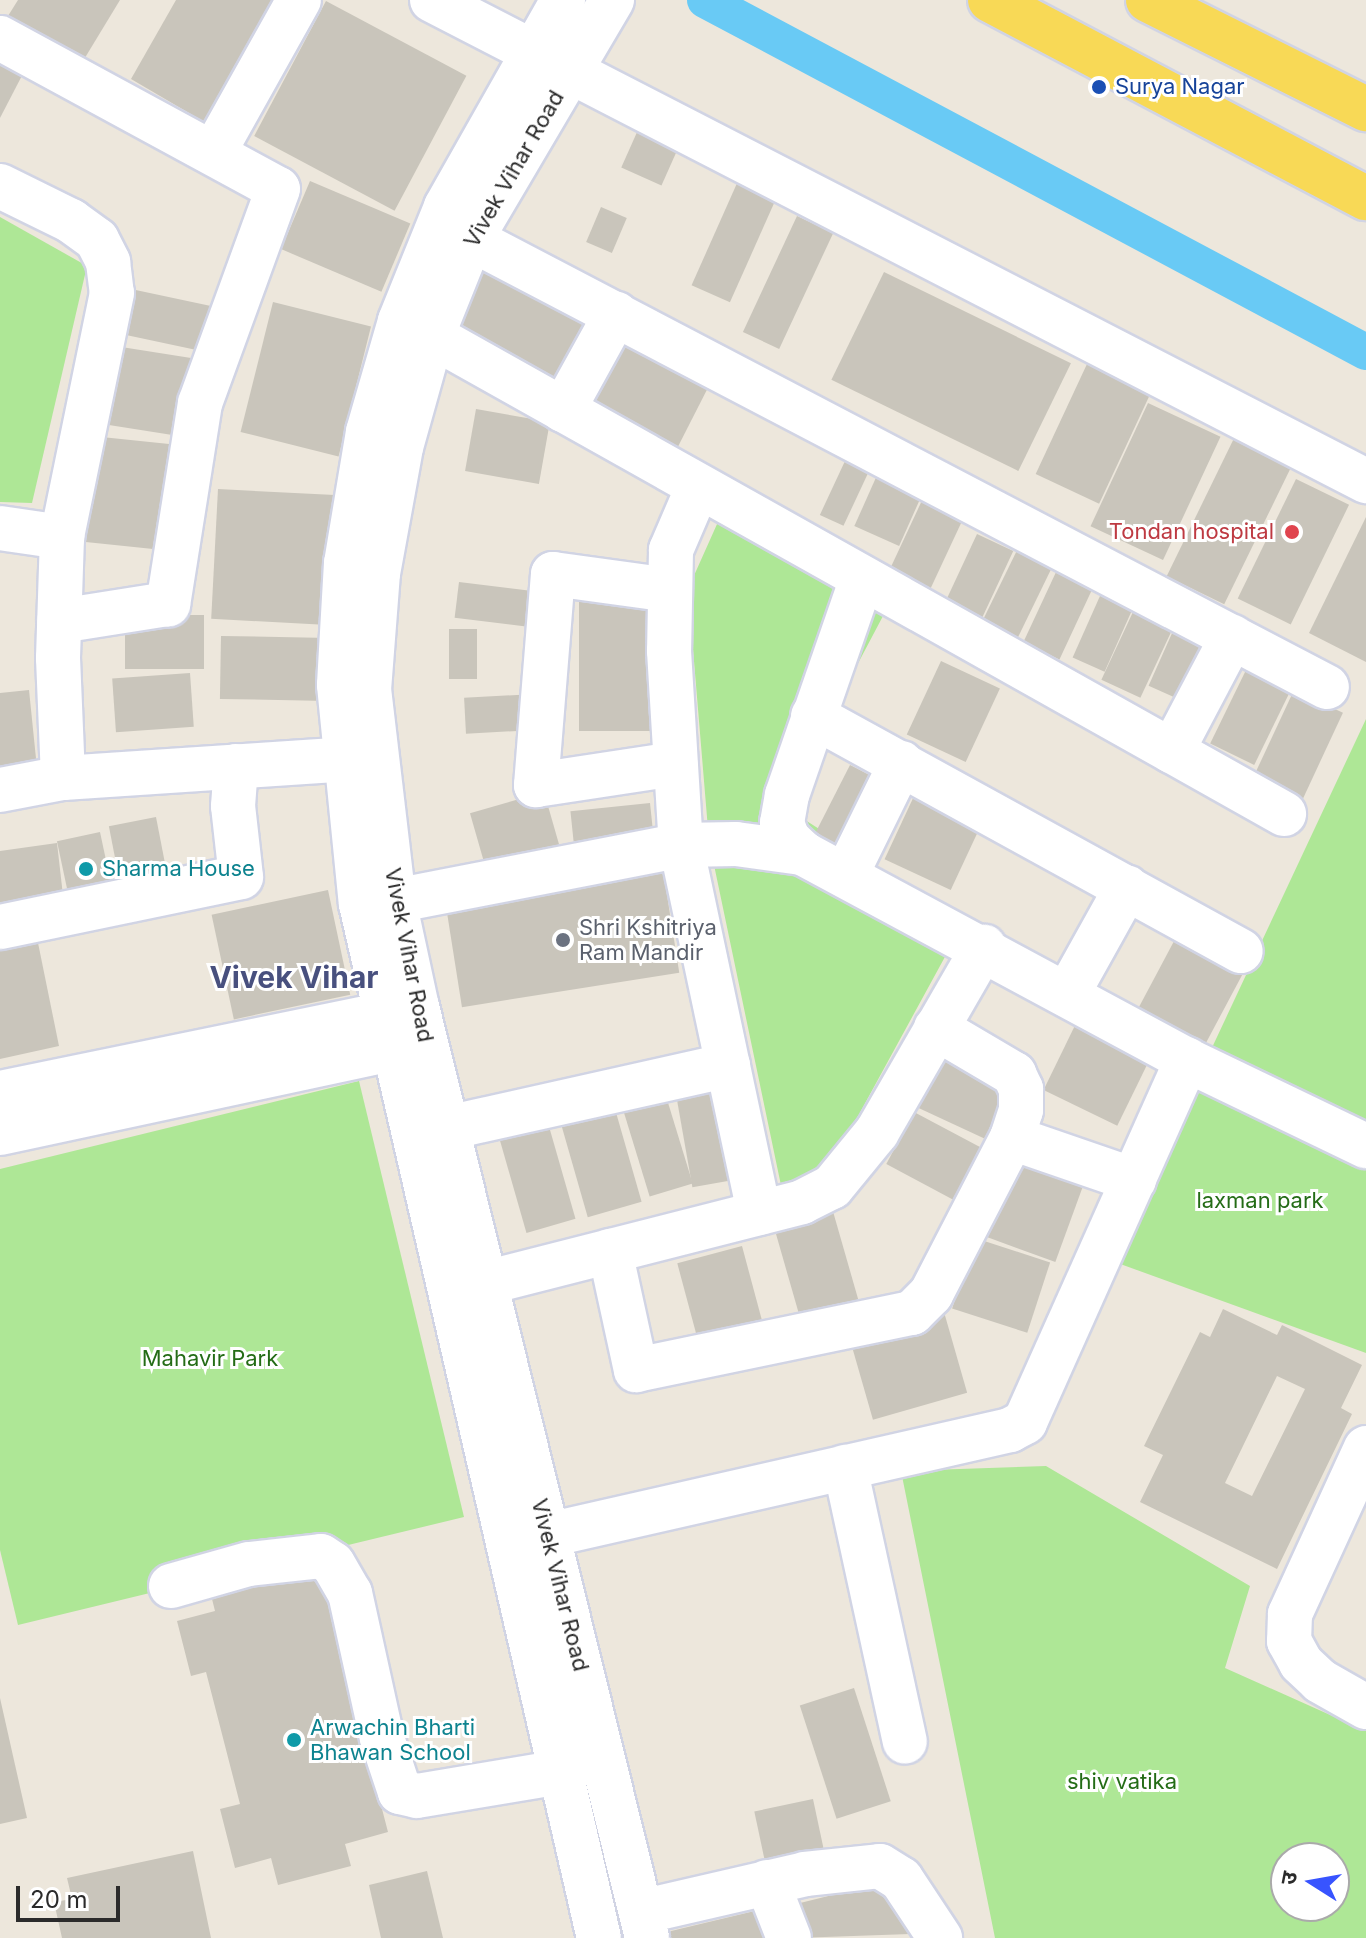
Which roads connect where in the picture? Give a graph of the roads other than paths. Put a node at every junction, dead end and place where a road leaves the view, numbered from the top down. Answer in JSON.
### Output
{"nodes":[{"id":1,"x":299,"y":0,"type":"edge"},
{"id":2,"x":432,"y":0,"type":"edge"},
{"id":3,"x":563,"y":0,"type":"edge"},
{"id":4,"x":990,"y":0,"type":"edge"},
{"id":5,"x":1152,"y":1,"type":"edge"},
{"id":6,"x":610,"y":4,"type":"edge"},
{"id":7,"x":0,"y":38,"type":"edge"},
{"id":8,"x":552,"y":64,"type":"junction"},
{"id":9,"x":1366,"y":109,"type":"edge"},
{"id":10,"x":214,"y":152,"type":"junction"},
{"id":11,"x":0,"y":186,"type":"edge"},
{"id":12,"x":1366,"y":198,"type":"edge"},
{"id":13,"x":471,"y":239,"type":"junction"},
{"id":14,"x":616,"y":314,"type":"junction"},
{"id":15,"x":432,"y":336,"type":"junction"},
{"id":16,"x":563,"y":410,"type":"junction"},
{"id":17,"x":1366,"y":481,"type":"edge"},
{"id":18,"x":698,"y":487,"type":"junction"},
{"id":19,"x":0,"y":528,"type":"edge"},
{"id":20,"x":62,"y":537,"type":"junction"},
{"id":21,"x":862,"y":579,"type":"junction"},
{"id":22,"x":670,"y":590,"type":"junction"},
{"id":23,"x":59,"y":621,"type":"junction"},
{"id":24,"x":1232,"y":637,"type":"junction"},
{"id":25,"x":1327,"y":687,"type":"dead end"},
{"id":26,"x":813,"y":716,"type":"junction"},
{"id":27,"x":1172,"y":751,"type":"junction"},
{"id":28,"x":363,"y":758,"type":"junction"},
{"id":29,"x":901,"y":763,"type":"junction"},
{"id":30,"x":675,"y":764,"type":"junction"},
{"id":31,"x":236,"y":766,"type":"junction"},
{"id":32,"x":63,"y":778,"type":"junction"},
{"id":33,"x":0,"y":790,"type":"edge"},
{"id":34,"x":1284,"y":814,"type":"dead end"},
{"id":35,"x":681,"y":845,"type":"junction"},
{"id":36,"x":803,"y":853,"type":"junction"},
{"id":37,"x":846,"y":875,"type":"junction"},
{"id":38,"x":1127,"y":887,"type":"junction"},
{"id":39,"x":394,"y":901,"type":"junction"},
{"id":40,"x":0,"y":927,"type":"edge"},
{"id":41,"x":984,"y":947,"type":"junction"},
{"id":42,"x":1241,"y":951,"type":"dead end"},
{"id":43,"x":1068,"y":993,"type":"junction"},
{"id":44,"x":405,"y":1028,"type":"junction"},
{"id":45,"x":936,"y":1028,"type":"junction"},
{"id":46,"x":1187,"y":1060,"type":"junction"},
{"id":47,"x":728,"y":1065,"type":"junction"},
{"id":48,"x":0,"y":1093,"type":"edge"},
{"id":49,"x":447,"y":1128,"type":"junction"},
{"id":50,"x":0,"y":1133,"type":"edge"},
{"id":51,"x":1012,"y":1138,"type":"junction"},
{"id":52,"x":1366,"y":1146,"type":"edge"},
{"id":53,"x":1134,"y":1180,"type":"junction"},
{"id":54,"x":759,"y":1213,"type":"junction"},
{"id":55,"x":610,"y":1251,"type":"junction"},
{"id":56,"x":485,"y":1283,"type":"junction"},
{"id":57,"x":1366,"y":1448,"type":"edge"},
{"id":58,"x":845,"y":1467,"type":"junction"},
{"id":59,"x":548,"y":1535,"type":"junction"},
{"id":60,"x":171,"y":1586,"type":"dead end"},
{"id":61,"x":1366,"y":1707,"type":"edge"},
{"id":62,"x":905,"y":1742,"type":"dead end"},
{"id":63,"x":560,"y":1772,"type":"junction"},
{"id":64,"x":767,"y":1882,"type":"junction"},
{"id":65,"x":644,"y":1925,"type":"edge"},
{"id":66,"x":599,"y":1938,"type":"edge"},
{"id":67,"x":789,"y":1938,"type":"edge"},
{"id":68,"x":939,"y":1938,"type":"edge"}],
"edges":[{"from":1,"to":10,"type":"street"},
{"from":2,"to":8,"type":"street"},
{"from":3,"to":8,"type":"street","name":"Vivek Vihar Road"},
{"from":4,"to":12,"type":"main road"},
{"from":5,"to":9,"type":"main road"},
{"from":6,"to":8,"type":"street","name":"Vivek Vihar Road"},
{"from":7,"to":10,"type":"street"},
{"from":8,"to":13,"type":"street","name":"Vivek Vihar Road"},
{"from":8,"to":17,"type":"street"},
{"from":8,"to":28,"type":"street","name":"Vivek Vihar Road"},
{"from":10,"to":23,"type":"street"},
{"from":11,"to":20,"type":"street"},
{"from":13,"to":14,"type":"street"},
{"from":13,"to":15,"type":"street","name":"Vivek Vihar Road"},
{"from":14,"to":16,"type":"street"},
{"from":14,"to":24,"type":"street"},
{"from":15,"to":16,"type":"street"},
{"from":15,"to":28,"type":"street","name":"Vivek Vihar Road"},
{"from":16,"to":18,"type":"street"},
{"from":18,"to":21,"type":"street"},
{"from":18,"to":22,"type":"street"},
{"from":19,"to":20,"type":"street"},
{"from":20,"to":23,"type":"street"},
{"from":21,"to":26,"type":"street"},
{"from":21,"to":27,"type":"street"},
{"from":22,"to":30,"type":"street"},
{"from":22,"to":30,"type":"street"},
{"from":23,"to":32,"type":"street"},
{"from":24,"to":25,"type":"street"},
{"from":24,"to":27,"type":"street"},
{"from":26,"to":29,"type":"street"},
{"from":26,"to":36,"type":"street"},
{"from":27,"to":34,"type":"street"},
{"from":28,"to":31,"type":"street"},
{"from":28,"to":39,"type":"street","name":"Vivek Vihar Road"},
{"from":28,"to":44,"type":"street","name":"Vivek Vihar Road"},
{"from":29,"to":37,"type":"street"},
{"from":29,"to":38,"type":"street"},
{"from":30,"to":35,"type":"street"},
{"from":31,"to":32,"type":"street"},
{"from":31,"to":40,"type":"street"},
{"from":32,"to":33,"type":"street"},
{"from":35,"to":36,"type":"street"},
{"from":35,"to":39,"type":"street"},
{"from":35,"to":47,"type":"street"},
{"from":36,"to":37,"type":"street"},
{"from":37,"to":41,"type":"street"},
{"from":38,"to":42,"type":"street"},
{"from":38,"to":43,"type":"street"},
{"from":39,"to":44,"type":"street","name":"Vivek Vihar Road"},
{"from":41,"to":43,"type":"street"},
{"from":41,"to":45,"type":"street"},
{"from":43,"to":46,"type":"street"},
{"from":44,"to":48,"type":"street"},
{"from":44,"to":49,"type":"street","name":"Vivek Vihar Road"},
{"from":44,"to":50,"type":"street"},
{"from":44,"to":63,"type":"street","name":"Vivek Vihar Road"},
{"from":45,"to":51,"type":"street"},
{"from":45,"to":54,"type":"street"},
{"from":46,"to":52,"type":"street"},
{"from":46,"to":53,"type":"street"},
{"from":47,"to":49,"type":"street"},
{"from":47,"to":54,"type":"street"},
{"from":49,"to":56,"type":"street","name":"Vivek Vihar Road"},
{"from":51,"to":53,"type":"street"},
{"from":51,"to":55,"type":"street"},
{"from":53,"to":58,"type":"street"},
{"from":54,"to":55,"type":"street"},
{"from":55,"to":56,"type":"street"},
{"from":56,"to":59,"type":"street","name":"Vivek Vihar Road"},
{"from":57,"to":61,"type":"street"},
{"from":58,"to":59,"type":"street"},
{"from":58,"to":62,"type":"street"},
{"from":59,"to":65,"type":"street","name":"Vivek Vihar Road"},
{"from":60,"to":63,"type":"street"},
{"from":63,"to":66,"type":"street","name":"Vivek Vihar Road"},
{"from":64,"to":65,"type":"street"},
{"from":64,"to":67,"type":"street"},
{"from":64,"to":68,"type":"street"}]}
